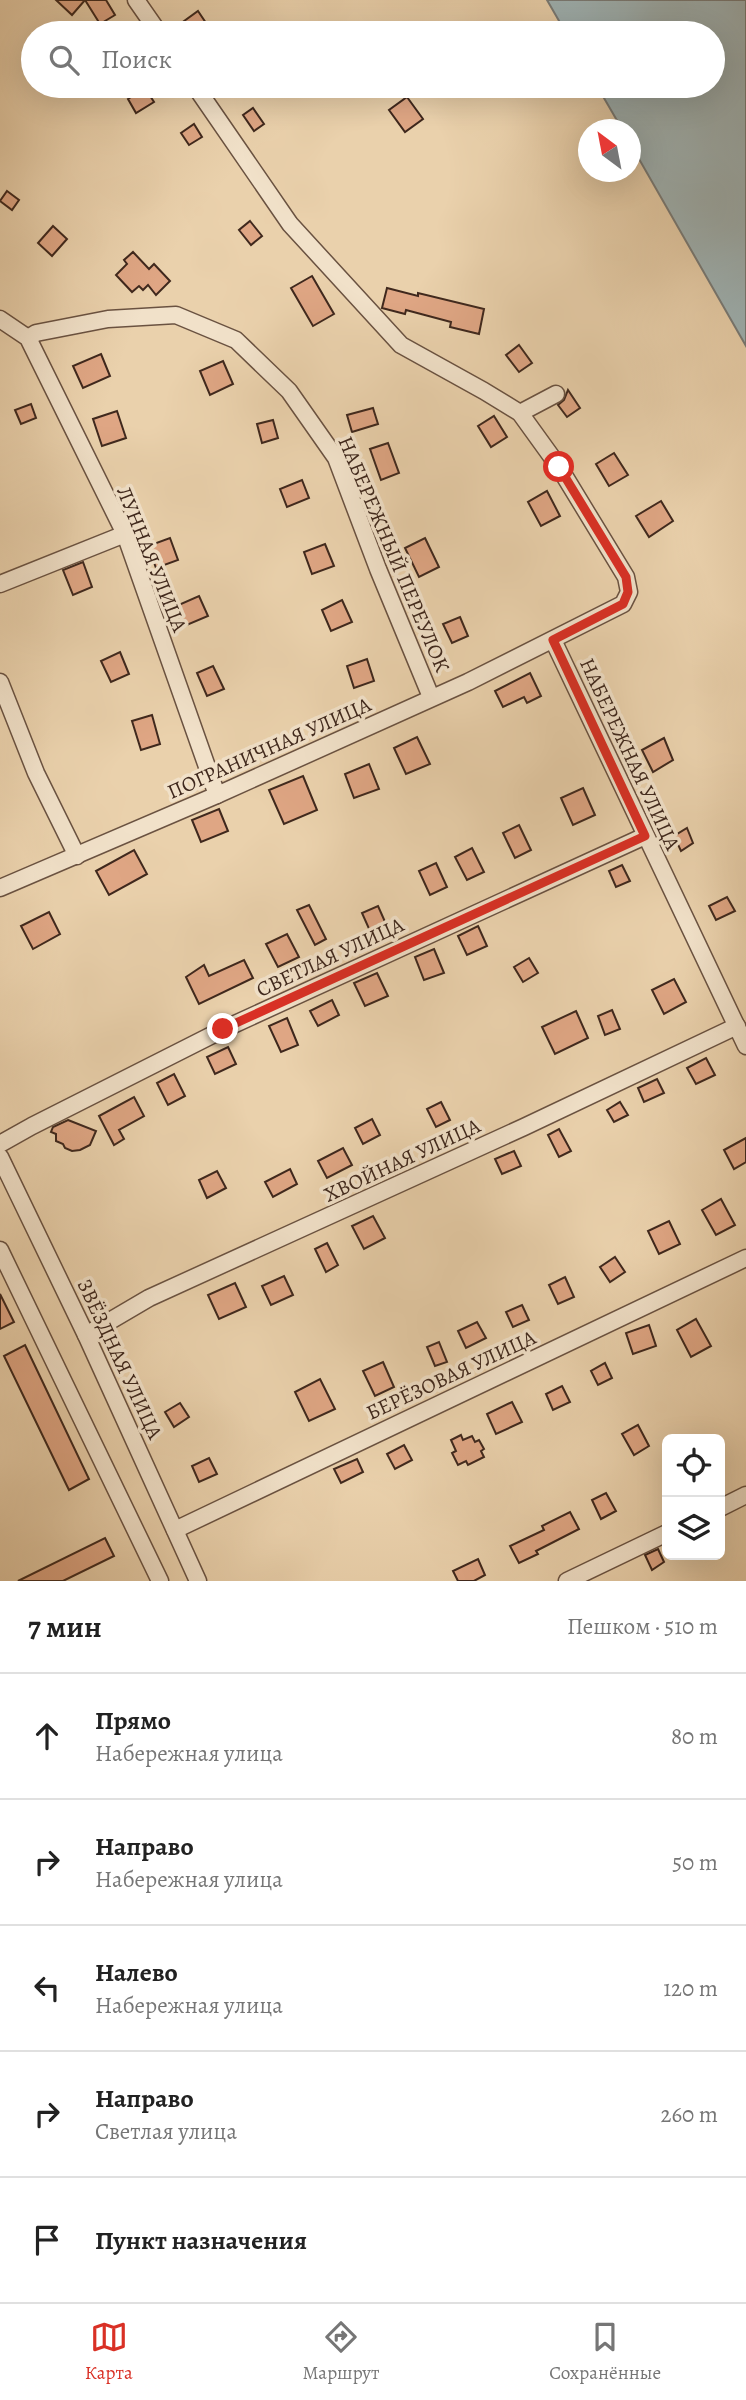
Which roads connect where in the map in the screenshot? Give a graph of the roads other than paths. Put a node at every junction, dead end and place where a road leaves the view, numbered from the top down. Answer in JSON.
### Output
{"nodes":[{"id":1,"x":136,"y":0,"type":"edge"},
{"id":2,"x":151,"y":21,"type":"edge"},
{"id":3,"x":203,"y":98,"type":"edge"},
{"id":4,"x":0,"y":319,"type":"edge"},
{"id":5,"x":28,"y":338,"type":"junction"},
{"id":6,"x":556,"y":394,"type":"dead end"},
{"id":7,"x":520,"y":413,"type":"junction"},
{"id":8,"x":125,"y":534,"type":"junction"},
{"id":9,"x":0,"y":584,"type":"edge"},
{"id":10,"x":553,"y":640,"type":"junction"},
{"id":11,"x":0,"y":682,"type":"edge"},
{"id":12,"x":431,"y":697,"type":"junction"},
{"id":13,"x":217,"y":794,"type":"junction"},
{"id":14,"x":645,"y":836,"type":"junction"},
{"id":15,"x":77,"y":856,"type":"junction"},
{"id":16,"x":0,"y":888,"type":"edge"},
{"id":17,"x":737,"y":1026,"type":"junction"},
{"id":18,"x":746,"y":1046,"type":"edge"},
{"id":19,"x":0,"y":1144,"type":"edge"},
{"id":20,"x":0,"y":1157,"type":"edge"},
{"id":21,"x":0,"y":1250,"type":"edge"},
{"id":22,"x":746,"y":1258,"type":"edge"},
{"id":23,"x":86,"y":1335,"type":"junction"},
{"id":24,"x":746,"y":1495,"type":"edge"},
{"id":25,"x":725,"y":1506,"type":"edge"},
{"id":26,"x":175,"y":1530,"type":"junction"},
{"id":27,"x":662,"y":1535,"type":"edge"},
{"id":28,"x":160,"y":1581,"type":"edge"},
{"id":29,"x":198,"y":1581,"type":"edge"},
{"id":30,"x":567,"y":1581,"type":"edge"}],
"edges":[{"from":1,"to":2,"type":"street"},
{"from":3,"to":7,"type":"street"},
{"from":4,"to":5,"type":"street","name":"ЛУННАЯ УЛИЦА"},
{"from":5,"to":8,"type":"street","name":"ЛУННАЯ УЛИЦА"},
{"from":5,"to":12,"type":"street","name":"НАБЕРЕЖНЫЙ ПЕРЕУЛОК"},
{"from":6,"to":7,"type":"street"},
{"from":7,"to":10,"type":"street"},
{"from":8,"to":9,"type":"street"},
{"from":8,"to":13,"type":"street","name":"ЛУННАЯ УЛИЦА"},
{"from":10,"to":12,"type":"street","name":"ПОГРАНИЧНАЯ УЛИЦА"},
{"from":10,"to":14,"type":"street","name":"НАБЕРЕЖНАЯ УЛИЦА"},
{"from":11,"to":15,"type":"street"},
{"from":12,"to":13,"type":"street","name":"ПОГРАНИЧНАЯ УЛИЦА"},
{"from":13,"to":15,"type":"street","name":"ПОГРАНИЧНАЯ УЛИЦА"},
{"from":14,"to":17,"type":"street","name":"НАБЕРЕЖНАЯ УЛИЦА"},
{"from":14,"to":19,"type":"street","name":"СВЕТЛАЯ УЛИЦА"},
{"from":15,"to":16,"type":"street","name":"ПОГРАНИЧНАЯ УЛИЦА"},
{"from":17,"to":18,"type":"street","name":"НАБЕРЕЖНАЯ УЛИЦА"},
{"from":17,"to":23,"type":"street","name":"ХВОЙНАЯ УЛИЦА"},
{"from":20,"to":23,"type":"street","name":"ЗВЁЗДНАЯ УЛИЦА"},
{"from":21,"to":28,"type":"street"},
{"from":22,"to":26,"type":"street","name":"БЕРЁЗОВАЯ УЛИЦА"},
{"from":23,"to":26,"type":"street","name":"ЗВЁЗДНАЯ УЛИЦА"},
{"from":24,"to":25,"type":"street"},
{"from":26,"to":29,"type":"street","name":"ЗВЁЗДНАЯ УЛИЦА"},
{"from":27,"to":30,"type":"street"}]}
